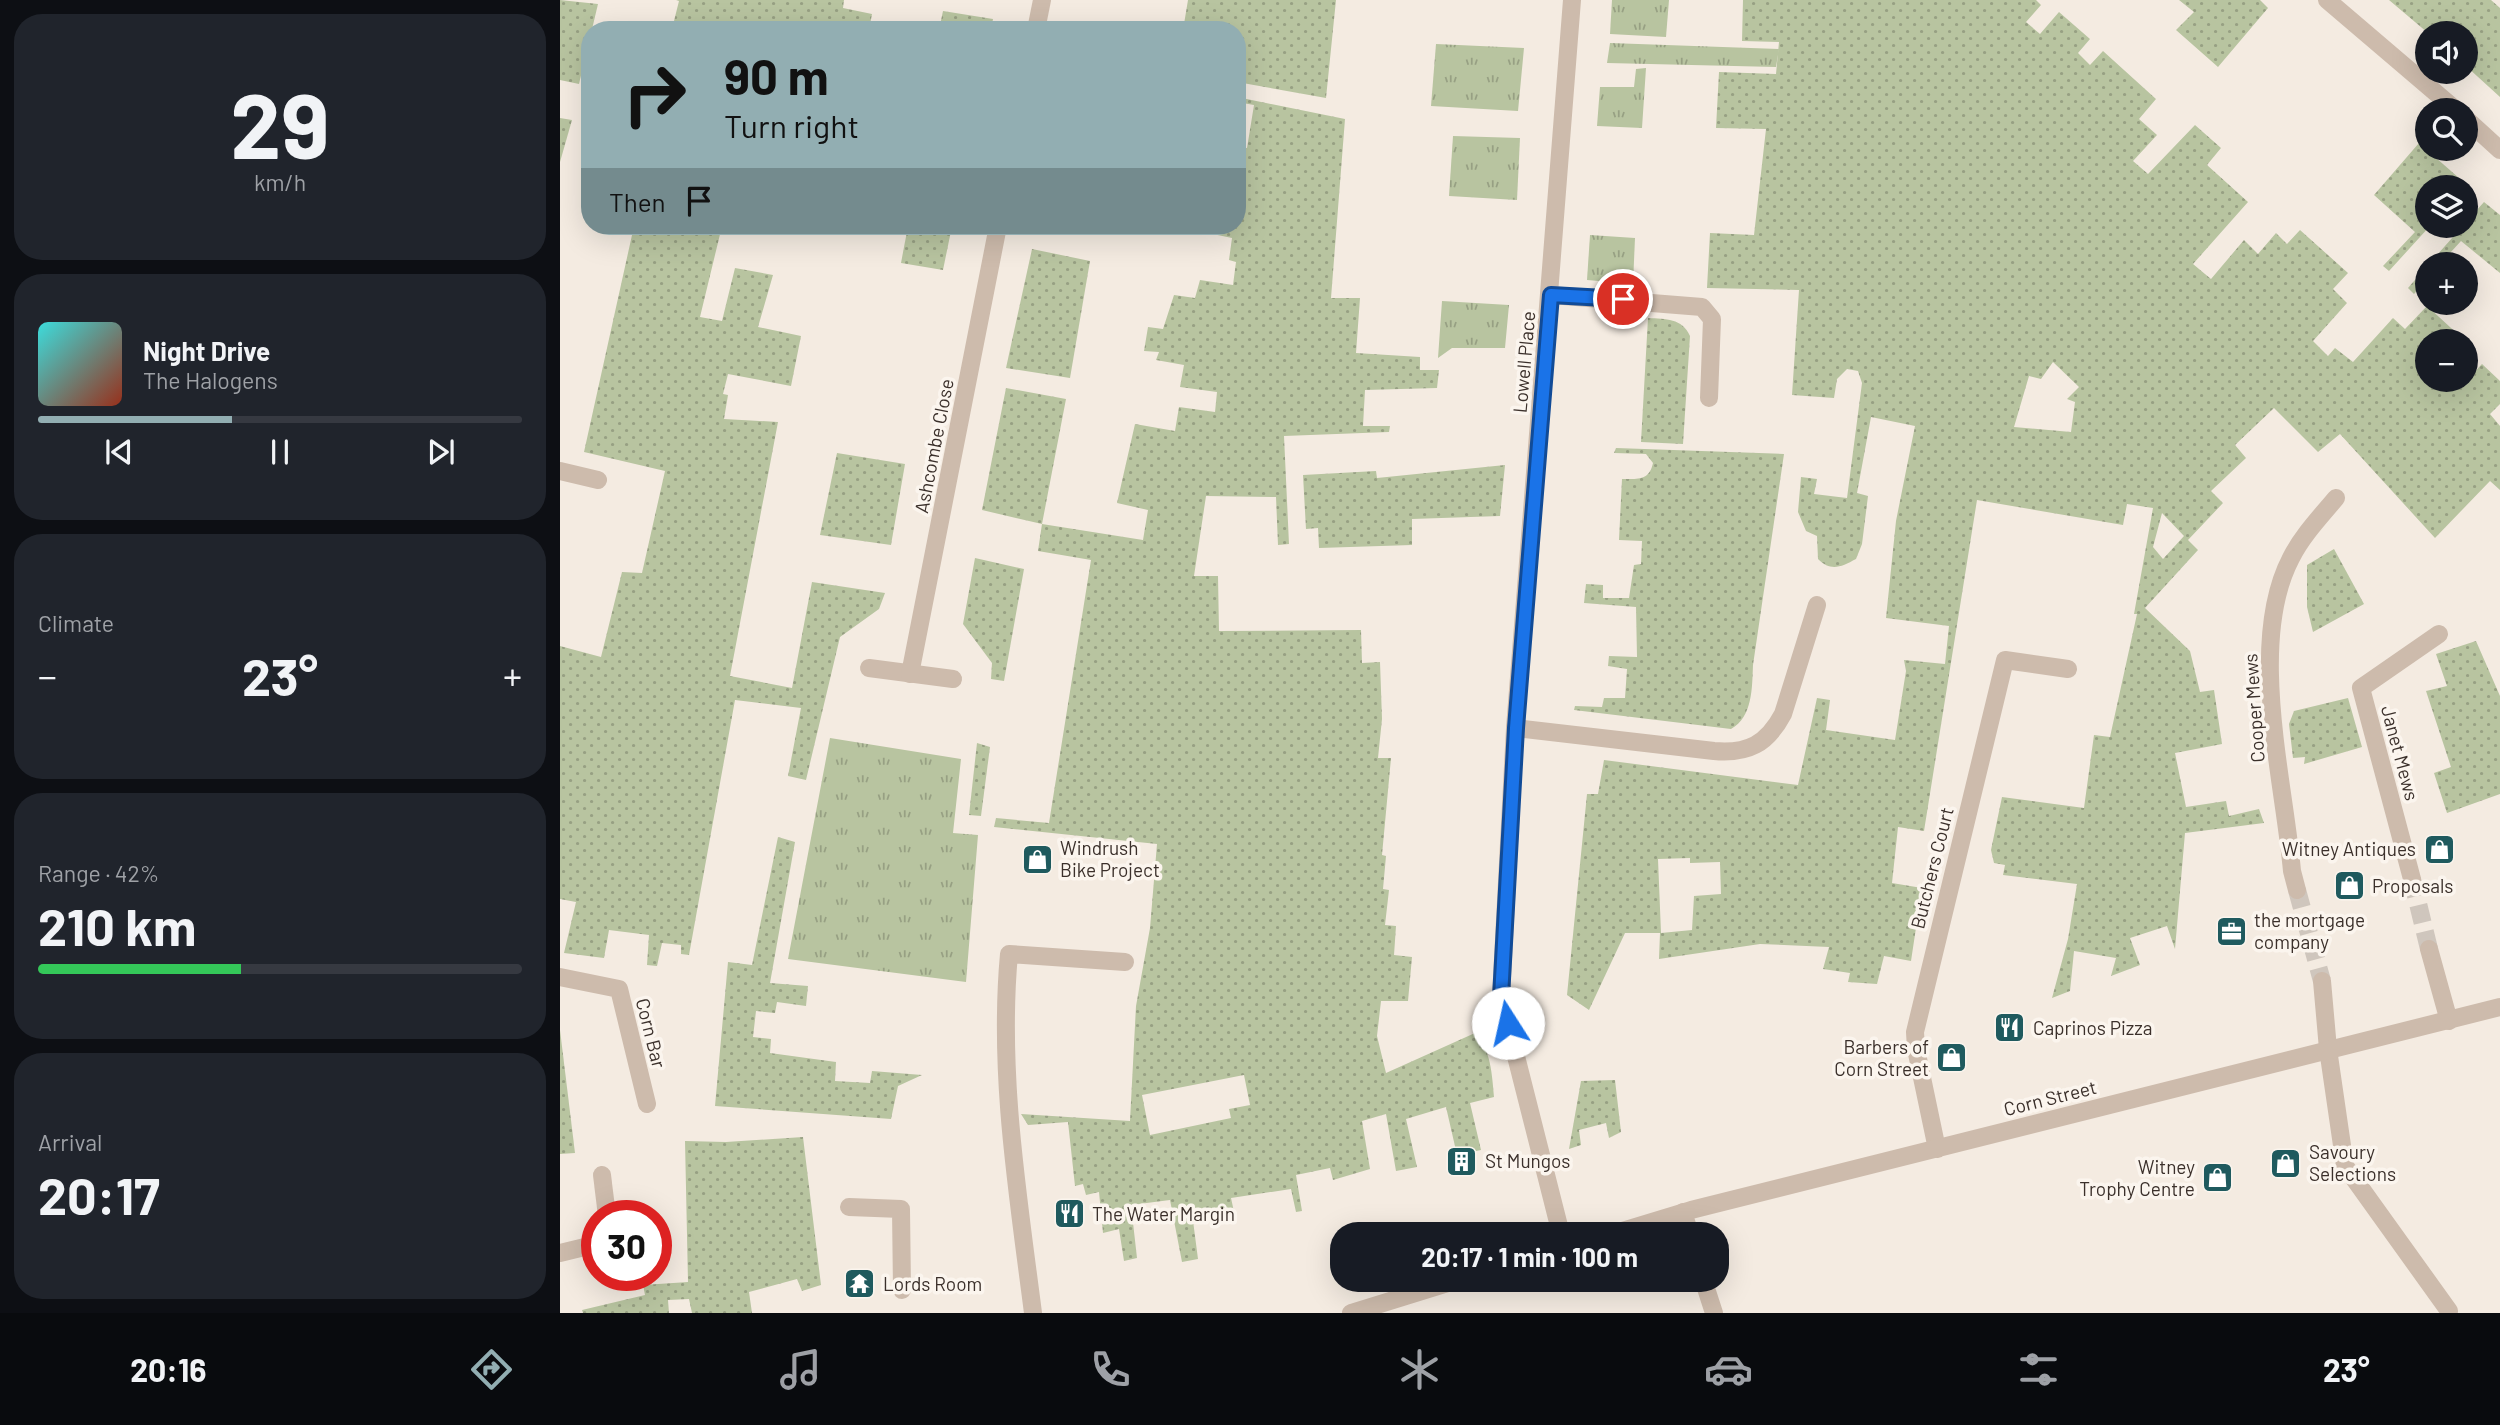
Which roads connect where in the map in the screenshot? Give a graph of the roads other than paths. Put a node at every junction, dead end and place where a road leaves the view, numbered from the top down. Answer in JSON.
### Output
{"nodes":[{"id":1,"x":1042,"y":0,"type":"edge"},
{"id":2,"x":1572,"y":0,"type":"edge"},
{"id":3,"x":2327,"y":0,"type":"edge"},
{"id":4,"x":1038,"y":21,"type":"edge"},
{"id":5,"x":2442,"y":98,"type":"edge"},
{"id":6,"x":2478,"y":130,"type":"edge"},
{"id":7,"x":2500,"y":150,"type":"edge"},
{"id":8,"x":996,"y":235,"type":"edge"},
{"id":9,"x":1551,"y":295,"type":"junction"},
{"id":10,"x":1709,"y":398,"type":"dead end"},
{"id":11,"x":560,"y":471,"type":"edge"},
{"id":12,"x":598,"y":480,"type":"dead end"},
{"id":13,"x":2336,"y":498,"type":"dead end"},
{"id":14,"x":1817,"y":605,"type":"dead end"},
{"id":15,"x":2439,"y":634,"type":"dead end"},
{"id":16,"x":869,"y":668,"type":"dead end"},
{"id":17,"x":2068,"y":669,"type":"dead end"},
{"id":18,"x":910,"y":674,"type":"junction"},
{"id":19,"x":953,"y":679,"type":"dead end"},
{"id":20,"x":1516,"y":728,"type":"junction"},
{"id":21,"x":2412,"y":879,"type":"tunnel mouth"},
{"id":22,"x":2297,"y":890,"type":"tunnel mouth"},
{"id":23,"x":2429,"y":949,"type":"tunnel mouth"},
{"id":24,"x":1125,"y":962,"type":"dead end"},
{"id":25,"x":560,"y":977,"type":"edge"},
{"id":26,"x":2322,"y":981,"type":"tunnel mouth"},
{"id":27,"x":2500,"y":1007,"type":"edge"},
{"id":28,"x":2449,"y":1021,"type":"junction"},
{"id":29,"x":2328,"y":1049,"type":"junction"},
{"id":30,"x":647,"y":1104,"type":"dead end"},
{"id":31,"x":1937,"y":1149,"type":"junction"},
{"id":32,"x":602,"y":1175,"type":"dead end"},
{"id":33,"x":605,"y":1200,"type":"edge"},
{"id":34,"x":849,"y":1207,"type":"dead end"},
{"id":35,"x":1683,"y":1213,"type":"junction"},
{"id":36,"x":1558,"y":1222,"type":"edge"},
{"id":37,"x":1653,"y":1222,"type":"edge"},
{"id":38,"x":1686,"y":1222,"type":"edge"},
{"id":39,"x":581,"y":1248,"type":"edge"},
{"id":40,"x":560,"y":1253,"type":"edge"},
{"id":41,"x":902,"y":1290,"type":"dead end"},
{"id":42,"x":1419,"y":1292,"type":"edge"},
{"id":43,"x":1707,"y":1292,"type":"edge"},
{"id":44,"x":2449,"y":1311,"type":"dead end"},
{"id":45,"x":1033,"y":1313,"type":"edge"},
{"id":46,"x":1351,"y":1313,"type":"edge"},
{"id":47,"x":1714,"y":1313,"type":"edge"}],
"edges":[{"from":1,"to":4,"type":"street"},
{"from":2,"to":9,"type":"street","name":"Lowell Place"},
{"from":3,"to":5,"type":"street"},
{"from":6,"to":7,"type":"street"},
{"from":8,"to":18,"type":"street","name":"Ashcombe Close"},
{"from":9,"to":10,"type":"street"},
{"from":9,"to":20,"type":"street","name":"Lowell Place"},
{"from":11,"to":12,"type":"street"},
{"from":13,"to":22,"type":"street","name":"Cooper Mews"},
{"from":14,"to":20,"type":"street"},
{"from":15,"to":21,"type":"street","name":"Janet Mews"},
{"from":16,"to":18,"type":"street"},
{"from":17,"to":31,"type":"street","name":"Butchers Court"},
{"from":18,"to":19,"type":"street"},
{"from":20,"to":36,"type":"street","name":"Lowell Place"},
{"from":23,"to":28,"type":"street"},
{"from":24,"to":45,"type":"street"},
{"from":25,"to":30,"type":"street","name":"Corn Bar"},
{"from":26,"to":29,"type":"street"},
{"from":27,"to":28,"type":"street","name":"Corn Street"},
{"from":28,"to":29,"type":"street","name":"Corn Street"},
{"from":29,"to":31,"type":"street","name":"Corn Street"},
{"from":29,"to":44,"type":"street"},
{"from":31,"to":35,"type":"street","name":"Corn Street"},
{"from":32,"to":33,"type":"street"},
{"from":34,"to":41,"type":"street"},
{"from":35,"to":37,"type":"street","name":"Corn Street"},
{"from":35,"to":38,"type":"street"},
{"from":39,"to":40,"type":"street"},
{"from":42,"to":46,"type":"street"},
{"from":43,"to":47,"type":"street"}]}
